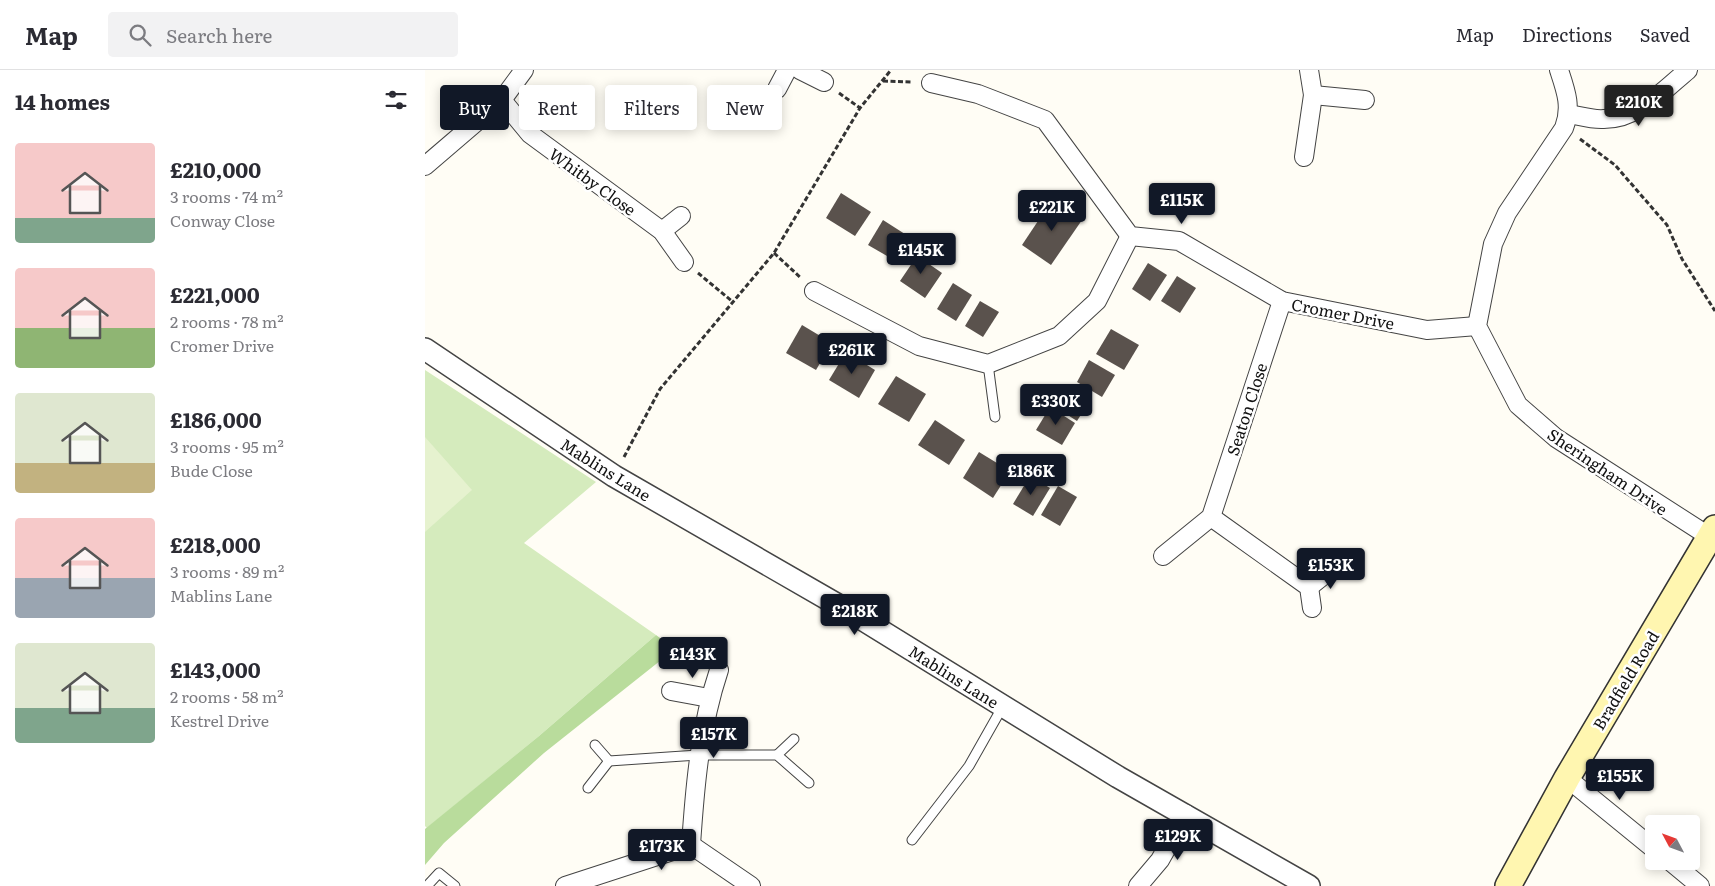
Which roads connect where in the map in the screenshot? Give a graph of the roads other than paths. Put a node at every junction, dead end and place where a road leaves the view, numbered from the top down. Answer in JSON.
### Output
{"nodes":[{"id":1,"x":524,"y":70,"type":"edge"},
{"id":2,"x":787,"y":70,"type":"edge"},
{"id":3,"x":800,"y":70,"type":"edge"},
{"id":4,"x":1309,"y":70,"type":"edge"},
{"id":5,"x":1559,"y":70,"type":"edge"},
{"id":6,"x":1688,"y":70,"type":"edge"},
{"id":7,"x":824,"y":82,"type":"road end"},
{"id":8,"x":931,"y":83,"type":"road end"},
{"id":9,"x":779,"y":85,"type":"edge"},
{"id":10,"x":509,"y":90,"type":"edge"},
{"id":11,"x":1313,"y":95,"type":"junction"},
{"id":12,"x":1365,"y":100,"type":"dead end"},
{"id":13,"x":509,"y":108,"type":"edge"},
{"id":14,"x":1567,"y":121,"type":"junction"},
{"id":15,"x":467,"y":130,"type":"edge"},
{"id":16,"x":1304,"y":157,"type":"dead end"},
{"id":17,"x":425,"y":166,"type":"edge"},
{"id":18,"x":681,"y":216,"type":"dead end"},
{"id":19,"x":662,"y":231,"type":"junction"},
{"id":20,"x":1130,"y":236,"type":"junction"},
{"id":21,"x":684,"y":262,"type":"road end"},
{"id":22,"x":814,"y":291,"type":"road end"},
{"id":23,"x":1282,"y":301,"type":"junction"},
{"id":24,"x":1477,"y":326,"type":"junction"},
{"id":25,"x":425,"y":349,"type":"edge"},
{"id":26,"x":988,"y":364,"type":"junction"},
{"id":27,"x":995,"y":418,"type":"dead end"},
{"id":28,"x":1211,"y":517,"type":"junction"},
{"id":29,"x":1712,"y":533,"type":"edge"},
{"id":30,"x":1163,"y":556,"type":"dead end"},
{"id":31,"x":1333,"y":568,"type":"dead end"},
{"id":32,"x":1309,"y":587,"type":"junction"},
{"id":33,"x":1312,"y":608,"type":"dead end"},
{"id":34,"x":719,"y":670,"type":"dead end"},
{"id":35,"x":671,"y":692,"type":"dead end"},
{"id":36,"x":709,"y":698,"type":"junction"},
{"id":37,"x":1003,"y":706,"type":"junction"},
{"id":38,"x":794,"y":739,"type":"dead end"},
{"id":39,"x":595,"y":745,"type":"dead end"},
{"id":40,"x":698,"y":755,"type":"junction"},
{"id":41,"x":777,"y":755,"type":"junction"},
{"id":42,"x":609,"y":761,"type":"junction"},
{"id":43,"x":1567,"y":778,"type":"junction"},
{"id":44,"x":809,"y":783,"type":"dead end"},
{"id":45,"x":588,"y":788,"type":"dead end"},
{"id":46,"x":1186,"y":814,"type":"junction"},
{"id":47,"x":912,"y":840,"type":"dead end"},
{"id":48,"x":1645,"y":841,"type":"edge"},
{"id":49,"x":691,"y":844,"type":"junction"},
{"id":50,"x":1681,"y":870,"type":"edge"},
{"id":51,"x":427,"y":886,"type":"edge"},
{"id":52,"x":455,"y":886,"type":"edge"},
{"id":53,"x":565,"y":886,"type":"edge"},
{"id":54,"x":751,"y":886,"type":"edge"},
{"id":55,"x":1138,"y":886,"type":"edge"},
{"id":56,"x":1309,"y":886,"type":"edge"},
{"id":57,"x":1508,"y":886,"type":"edge"},
{"id":58,"x":1701,"y":886,"type":"edge"}],
"edges":[{"from":1,"to":10,"type":"street"},
{"from":2,"to":9,"type":"street"},
{"from":3,"to":7,"type":"street"},
{"from":4,"to":11,"type":"street"},
{"from":5,"to":14,"type":"street"},
{"from":6,"to":14,"type":"street"},
{"from":8,"to":20,"type":"street"},
{"from":11,"to":12,"type":"street"},
{"from":11,"to":16,"type":"street"},
{"from":13,"to":19,"type":"street","name":"Whitby Close"},
{"from":14,"to":24,"type":"street"},
{"from":15,"to":17,"type":"street"},
{"from":18,"to":19,"type":"street"},
{"from":19,"to":21,"type":"street","name":"Whitby Close"},
{"from":20,"to":23,"type":"street","name":"Cromer Drive"},
{"from":20,"to":26,"type":"street"},
{"from":22,"to":26,"type":"street"},
{"from":23,"to":24,"type":"street","name":"Cromer Drive"},
{"from":23,"to":28,"type":"street","name":"Seaton Close"},
{"from":24,"to":29,"type":"street","name":"Sheringham Drive"},
{"from":25,"to":37,"type":"street","name":"Mablins Lane"},
{"from":26,"to":27,"type":"lane"},
{"from":28,"to":30,"type":"street"},
{"from":28,"to":32,"type":"street"},
{"from":29,"to":43,"type":"main road","name":"Bradfield Road"},
{"from":31,"to":32,"type":"street"},
{"from":32,"to":33,"type":"street"},
{"from":34,"to":36,"type":"street"},
{"from":35,"to":36,"type":"street"},
{"from":36,"to":40,"type":"street"},
{"from":37,"to":46,"type":"street","name":"Mablins Lane"},
{"from":37,"to":47,"type":"lane"},
{"from":38,"to":41,"type":"lane"},
{"from":39,"to":42,"type":"lane"},
{"from":40,"to":41,"type":"lane"},
{"from":40,"to":42,"type":"lane"},
{"from":40,"to":49,"type":"street"},
{"from":41,"to":44,"type":"lane"},
{"from":42,"to":45,"type":"lane"},
{"from":43,"to":48,"type":"street"},
{"from":43,"to":57,"type":"main road","name":"Bradfield Road"},
{"from":46,"to":55,"type":"street"},
{"from":46,"to":56,"type":"street","name":"Mablins Lane"},
{"from":49,"to":53,"type":"street"},
{"from":49,"to":54,"type":"street"},
{"from":50,"to":58,"type":"street"},
{"from":51,"to":52,"type":"lane"}]}
